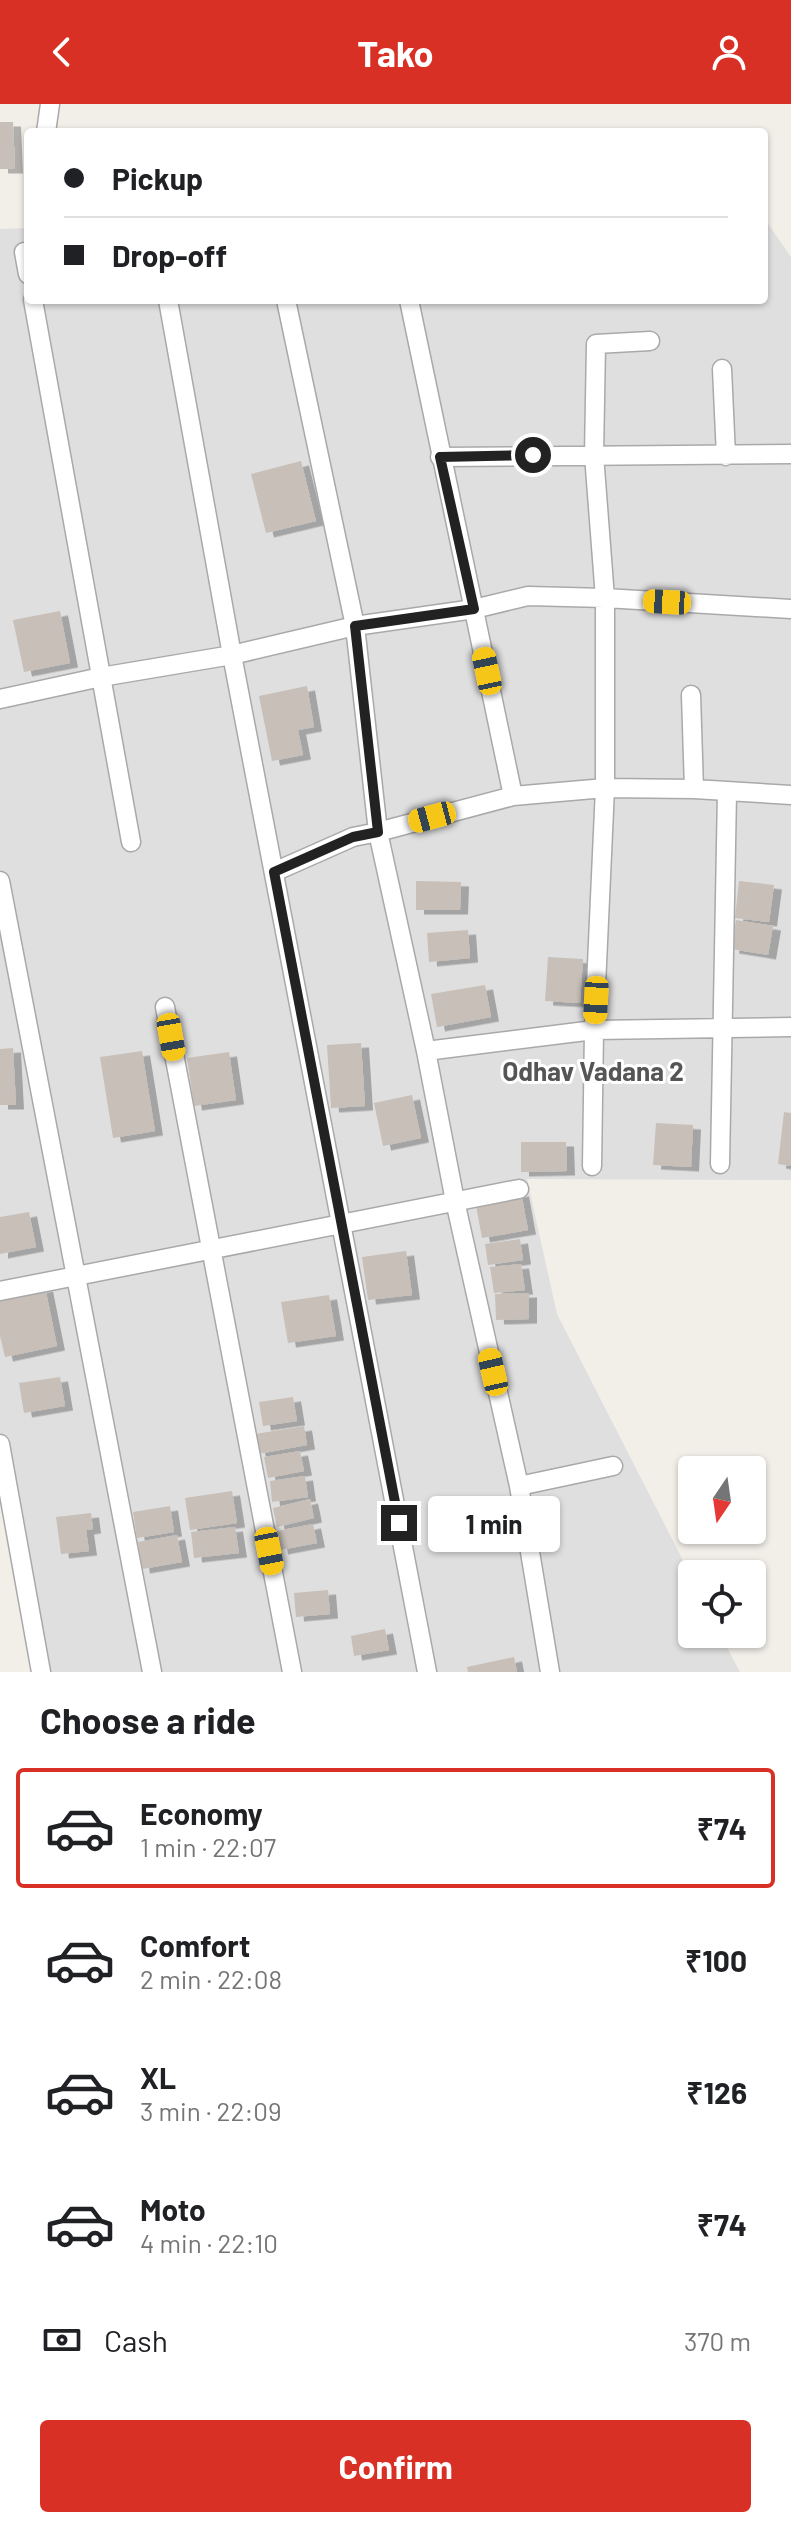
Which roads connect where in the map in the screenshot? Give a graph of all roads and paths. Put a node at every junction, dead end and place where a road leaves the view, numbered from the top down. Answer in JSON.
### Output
{"nodes":[{"id":1,"x":50,"y":104,"type":"edge"},
{"id":2,"x":47,"y":128,"type":"edge"},
{"id":3,"x":34,"y":304,"type":"edge"},
{"id":4,"x":169,"y":304,"type":"edge"},
{"id":5,"x":287,"y":304,"type":"edge"},
{"id":6,"x":410,"y":304,"type":"edge"},
{"id":7,"x":650,"y":341,"type":"dead end"},
{"id":8,"x":722,"y":369,"type":"dead end"},
{"id":9,"x":791,"y":454,"type":"edge"},
{"id":10,"x":594,"y":455,"type":"junction"},
{"id":11,"x":726,"y":456,"type":"junction"},
{"id":12,"x":440,"y":457,"type":"junction"},
{"id":13,"x":605,"y":598,"type":"junction"},
{"id":14,"x":474,"y":609,"type":"junction"},
{"id":15,"x":791,"y":609,"type":"edge"},
{"id":16,"x":355,"y":626,"type":"junction"},
{"id":17,"x":232,"y":655,"type":"junction"},
{"id":18,"x":101,"y":677,"type":"junction"},
{"id":19,"x":691,"y":695,"type":"dead end"},
{"id":20,"x":0,"y":699,"type":"edge"},
{"id":21,"x":605,"y":788,"type":"junction"},
{"id":22,"x":694,"y":789,"type":"junction"},
{"id":23,"x":727,"y":792,"type":"junction"},
{"id":24,"x":791,"y":795,"type":"edge"},
{"id":25,"x":513,"y":796,"type":"junction"},
{"id":26,"x":378,"y":832,"type":"junction"},
{"id":27,"x":131,"y":842,"type":"dead end"},
{"id":28,"x":274,"y":872,"type":"junction"},
{"id":29,"x":0,"y":881,"type":"edge"},
{"id":30,"x":165,"y":1007,"type":"dead end"},
{"id":31,"x":721,"y":1027,"type":"junction"},
{"id":32,"x":791,"y":1027,"type":"edge"},
{"id":33,"x":594,"y":1030,"type":"junction"},
{"id":34,"x":426,"y":1051,"type":"junction"},
{"id":35,"x":720,"y":1164,"type":"dead end"},
{"id":36,"x":592,"y":1166,"type":"dead end"},
{"id":37,"x":519,"y":1189,"type":"dead end"},
{"id":38,"x":455,"y":1201,"type":"junction"},
{"id":39,"x":343,"y":1225,"type":"junction"},
{"id":40,"x":210,"y":1250,"type":"junction"},
{"id":41,"x":75,"y":1275,"type":"junction"},
{"id":42,"x":0,"y":1291,"type":"edge"},
{"id":43,"x":0,"y":1444,"type":"edge"},
{"id":44,"x":613,"y":1466,"type":"dead end"},
{"id":45,"x":519,"y":1486,"type":"junction"},
{"id":46,"x":41,"y":1672,"type":"edge"},
{"id":47,"x":152,"y":1672,"type":"edge"},
{"id":48,"x":292,"y":1672,"type":"edge"},
{"id":49,"x":427,"y":1672,"type":"edge"},
{"id":50,"x":550,"y":1672,"type":"edge"}],
"edges":[{"from":1,"to":2,"type":"street"},
{"from":3,"to":18,"type":"street"},
{"from":4,"to":17,"type":"street"},
{"from":5,"to":16,"type":"street"},
{"from":6,"to":12,"type":"street"},
{"from":7,"to":10,"type":"street"},
{"from":8,"to":11,"type":"street"},
{"from":9,"to":11,"type":"street"},
{"from":10,"to":11,"type":"street"},
{"from":10,"to":12,"type":"street"},
{"from":10,"to":13,"type":"street"},
{"from":12,"to":14,"type":"street"},
{"from":13,"to":14,"type":"street"},
{"from":13,"to":15,"type":"street"},
{"from":13,"to":21,"type":"street"},
{"from":14,"to":16,"type":"street"},
{"from":14,"to":25,"type":"street"},
{"from":16,"to":17,"type":"street"},
{"from":16,"to":26,"type":"street"},
{"from":17,"to":18,"type":"street"},
{"from":17,"to":28,"type":"street"},
{"from":18,"to":20,"type":"street"},
{"from":18,"to":27,"type":"street"},
{"from":19,"to":22,"type":"street"},
{"from":21,"to":22,"type":"street"},
{"from":21,"to":25,"type":"street"},
{"from":21,"to":33,"type":"street"},
{"from":22,"to":23,"type":"street"},
{"from":23,"to":24,"type":"street"},
{"from":23,"to":31,"type":"street"},
{"from":25,"to":26,"type":"street"},
{"from":26,"to":28,"type":"street"},
{"from":26,"to":34,"type":"street"},
{"from":28,"to":39,"type":"street"},
{"from":29,"to":41,"type":"street"},
{"from":30,"to":40,"type":"street"},
{"from":31,"to":32,"type":"street"},
{"from":31,"to":33,"type":"street"},
{"from":31,"to":35,"type":"street"},
{"from":33,"to":34,"type":"street"},
{"from":33,"to":36,"type":"street"},
{"from":34,"to":38,"type":"street"},
{"from":37,"to":38,"type":"street"},
{"from":38,"to":39,"type":"street"},
{"from":38,"to":45,"type":"street"},
{"from":39,"to":40,"type":"street"},
{"from":39,"to":49,"type":"street"},
{"from":40,"to":41,"type":"street"},
{"from":40,"to":48,"type":"street"},
{"from":41,"to":42,"type":"street"},
{"from":41,"to":47,"type":"street"},
{"from":43,"to":46,"type":"street"},
{"from":44,"to":45,"type":"street"},
{"from":45,"to":50,"type":"street"}]}
